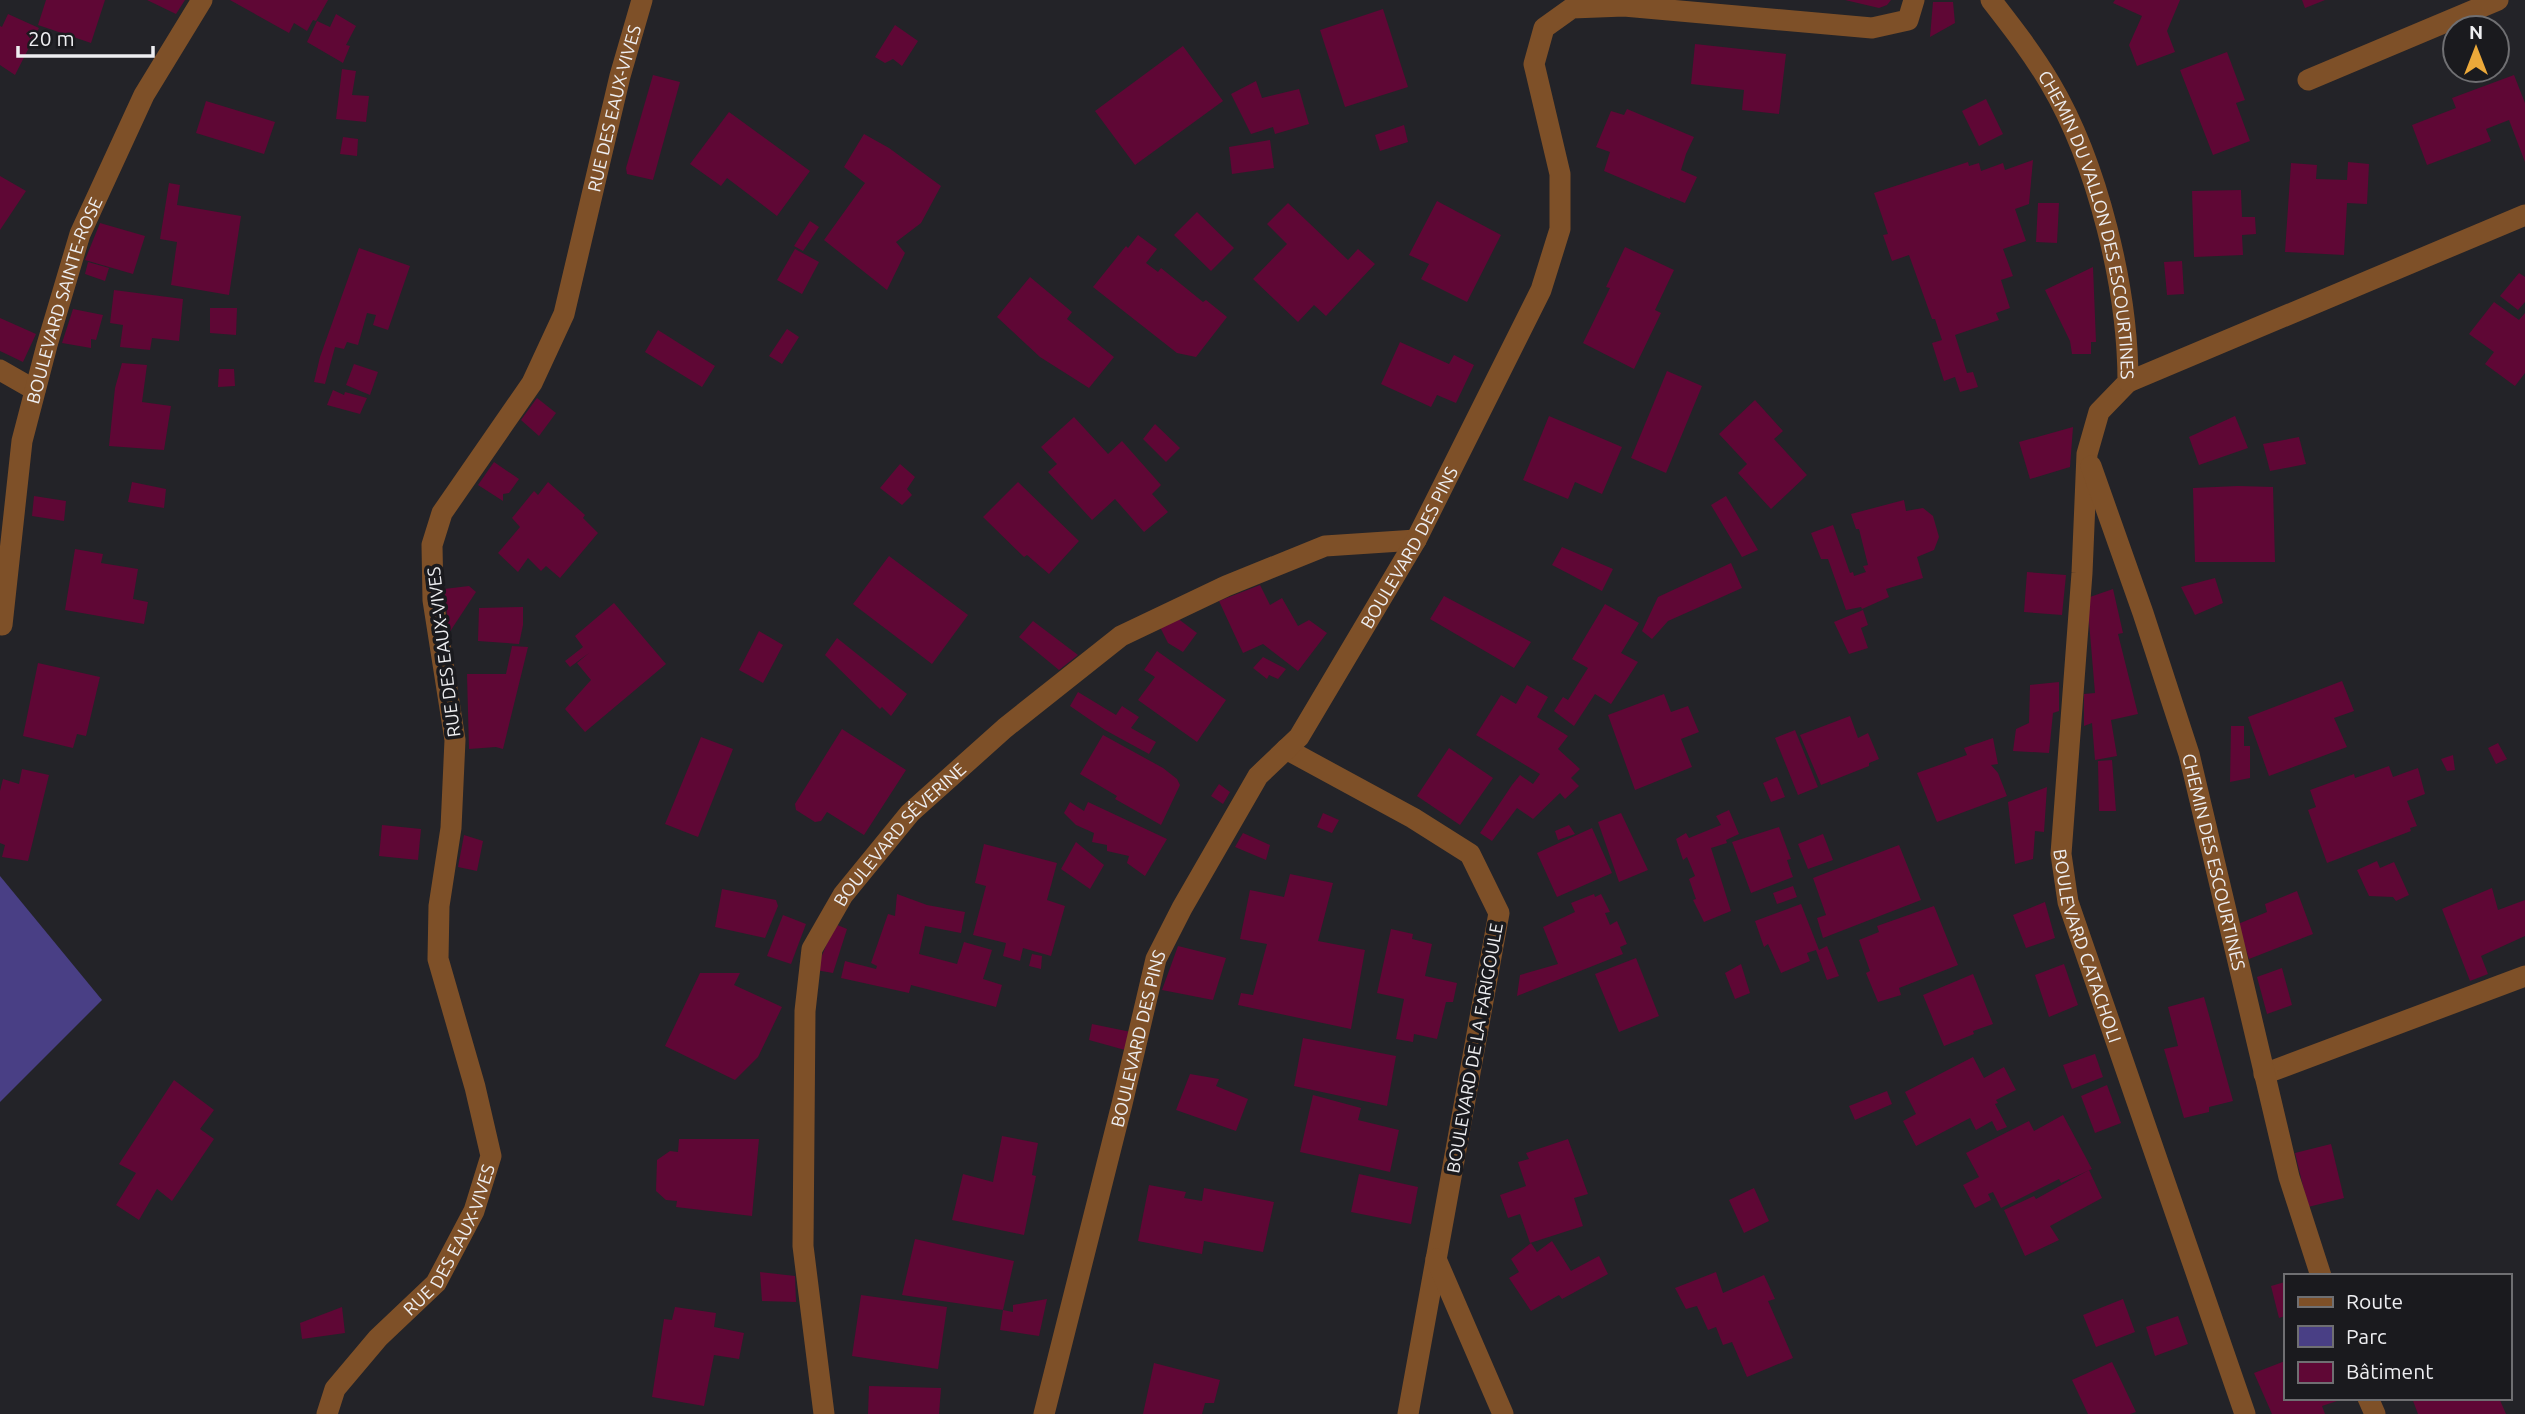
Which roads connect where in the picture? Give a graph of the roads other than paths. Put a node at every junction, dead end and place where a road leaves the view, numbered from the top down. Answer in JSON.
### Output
{"nodes":[{"id":1,"x":202,"y":0,"type":"edge"},
{"id":2,"x":642,"y":0,"type":"edge"},
{"id":3,"x":1914,"y":0,"type":"edge"},
{"id":4,"x":1991,"y":0,"type":"edge"},
{"id":5,"x":2498,"y":0,"type":"edge"},
{"id":6,"x":2308,"y":80,"type":"dead end"},
{"id":7,"x":2525,"y":215,"type":"edge"},
{"id":8,"x":0,"y":370,"type":"edge"},
{"id":9,"x":2127,"y":382,"type":"junction"},
{"id":10,"x":35,"y":390,"type":"junction"},
{"id":11,"x":2087,"y":454,"type":"junction"},
{"id":12,"x":1416,"y":540,"type":"junction"},
{"id":13,"x":2,"y":625,"type":"dead end"},
{"id":14,"x":1286,"y":749,"type":"junction"},
{"id":15,"x":2525,"y":976,"type":"edge"},
{"id":16,"x":2264,"y":1074,"type":"junction"},
{"id":17,"x":1436,"y":1258,"type":"junction"},
{"id":18,"x":2320,"y":1274,"type":"edge"},
{"id":19,"x":327,"y":1414,"type":"edge"},
{"id":20,"x":824,"y":1414,"type":"edge"},
{"id":21,"x":1044,"y":1414,"type":"edge"},
{"id":22,"x":1408,"y":1414,"type":"edge"},
{"id":23,"x":1503,"y":1414,"type":"edge"},
{"id":24,"x":2245,"y":1414,"type":"edge"}],
"edges":[{"from":1,"to":10,"type":"street","name":"BOULEVARD SAINTE-ROSE"},
{"from":2,"to":19,"type":"street","name":"RUE DES EAUX-VIVES"},
{"from":3,"to":12,"type":"street","name":"BOULEVARD DES PINS"},
{"from":4,"to":9,"type":"street","name":"CHEMIN DU VALLON DES ESCOURTINES"},
{"from":5,"to":6,"type":"street"},
{"from":7,"to":9,"type":"street"},
{"from":8,"to":10,"type":"street"},
{"from":9,"to":11,"type":"street","name":"CHEMIN DU VALLON DES ESCOURTINES"},
{"from":10,"to":13,"type":"street","name":"BOULEVARD SAINTE-ROSE"},
{"from":11,"to":16,"type":"street","name":"CHEMIN DES ESCOURTINES"},
{"from":11,"to":24,"type":"street","name":"BOULEVARD CATACHOLI"},
{"from":12,"to":14,"type":"street","name":"BOULEVARD DES PINS"},
{"from":12,"to":20,"type":"street","name":"BOULEVARD SÉVERINE"},
{"from":14,"to":17,"type":"street","name":"BOULEVARD DE LA FARIGOULE"},
{"from":14,"to":21,"type":"street","name":"BOULEVARD DES PINS"},
{"from":15,"to":16,"type":"street"},
{"from":16,"to":18,"type":"street","name":"CHEMIN DES ESCOURTINES"},
{"from":17,"to":22,"type":"street","name":"BOULEVARD DE LA FARIGOULE"},
{"from":17,"to":23,"type":"street"}]}
